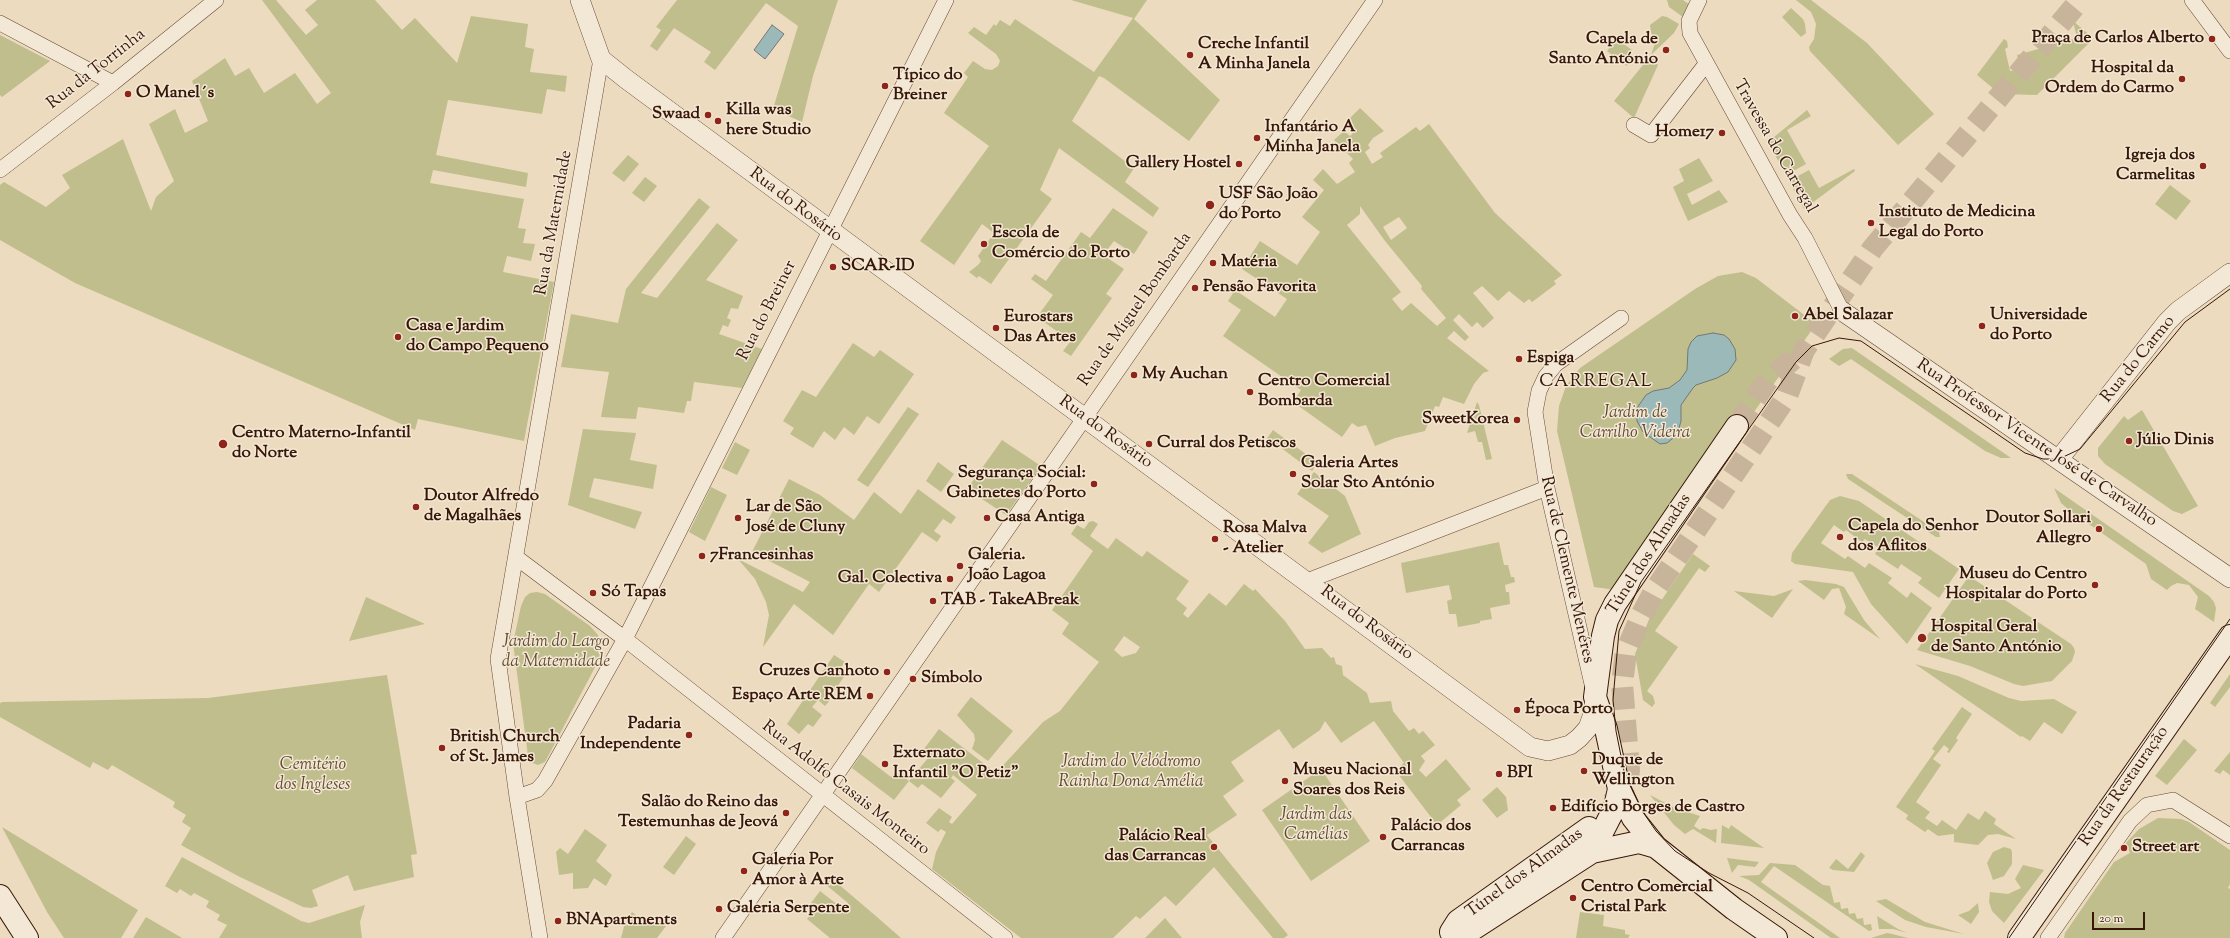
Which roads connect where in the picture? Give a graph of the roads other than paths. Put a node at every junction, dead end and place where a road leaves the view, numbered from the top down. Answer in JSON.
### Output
{"nodes":[{"id":1,"x":216,"y":0,"type":"edge"},
{"id":2,"x":580,"y":0,"type":"edge"},
{"id":3,"x":946,"y":0,"type":"edge"},
{"id":4,"x":1375,"y":0,"type":"edge"},
{"id":5,"x":1699,"y":0,"type":"edge"},
{"id":6,"x":2193,"y":1,"type":"edge"},
{"id":7,"x":0,"y":23,"type":"edge"},
{"id":8,"x":2230,"y":51,"type":"edge"},
{"id":9,"x":601,"y":59,"type":"junction"},
{"id":10,"x":1706,"y":64,"type":"junction"},
{"id":11,"x":113,"y":83,"type":"junction"},
{"id":12,"x":1634,"y":125,"type":"dead end"},
{"id":13,"x":0,"y":170,"type":"edge"},
{"id":14,"x":830,"y":232,"type":"junction"},
{"id":15,"x":2230,"y":273,"type":"edge"},
{"id":16,"x":1842,"y":311,"type":"joint"},
{"id":17,"x":1621,"y":318,"type":"dead end"},
{"id":18,"x":1084,"y":417,"type":"junction"},
{"id":19,"x":1736,"y":426,"type":"tunnel mouth"},
{"id":20,"x":2059,"y":459,"type":"junction"},
{"id":21,"x":1547,"y":488,"type":"junction"},
{"id":22,"x":517,"y":558,"type":"junction"},
{"id":23,"x":2230,"y":578,"type":"edge"},
{"id":24,"x":1307,"y":581,"type":"junction"},
{"id":25,"x":2230,"y":636,"type":"edge"},
{"id":26,"x":625,"y":639,"type":"junction"},
{"id":27,"x":1595,"y":697,"type":"junction"},
{"id":28,"x":1619,"y":789,"type":"junction"},
{"id":29,"x":821,"y":795,"type":"junction"},
{"id":30,"x":517,"y":797,"type":"junction"},
{"id":31,"x":1589,"y":828,"type":"dead end"},
{"id":32,"x":2230,"y":836,"type":"edge"},
{"id":33,"x":1656,"y":847,"type":"junction"},
{"id":34,"x":1592,"y":852,"type":"junction"},
{"id":35,"x":0,"y":896,"type":"edge"},
{"id":36,"x":2052,"y":935,"type":"edge"},
{"id":37,"x":27,"y":938,"type":"edge"},
{"id":38,"x":540,"y":938,"type":"edge"},
{"id":39,"x":723,"y":938,"type":"edge"},
{"id":40,"x":1005,"y":938,"type":"edge"},
{"id":41,"x":1446,"y":938,"type":"edge"},
{"id":42,"x":1459,"y":938,"type":"edge"},
{"id":43,"x":1776,"y":938,"type":"edge"},
{"id":44,"x":2019,"y":938,"type":"edge"}],
"edges":[{"from":1,"to":11,"type":"street","name":"Rua da Torrinha"},
{"from":2,"to":9,"type":"street"},
{"from":3,"to":14,"type":"street","name":"Rua do Breiner"},
{"from":4,"to":18,"type":"street","name":"Rua de Miguel Bombarda"},
{"from":5,"to":10,"type":"street","name":"Travessa do Carregal"},
{"from":6,"to":8,"type":"street"},
{"from":7,"to":11,"type":"street"},
{"from":9,"to":14,"type":"street","name":"Rua do Rosário"},
{"from":9,"to":22,"type":"street","name":"Rua da Maternidade"},
{"from":10,"to":12,"type":"street"},
{"from":10,"to":16,"type":"street","name":"Travessa do Carregal"},
{"from":11,"to":13,"type":"street","name":"Rua da Torrinha"},
{"from":14,"to":18,"type":"street","name":"Rua do Rosário"},
{"from":14,"to":26,"type":"street","name":"Rua do Breiner"},
{"from":15,"to":20,"type":"street","name":"Rua do Carmo"},
{"from":16,"to":20,"type":"street","name":"Rua Professor Vicente José de Carvalho"},
{"from":17,"to":21,"type":"street","name":"Rua de Clemente Menéres"},
{"from":18,"to":24,"type":"street","name":"Rua do Rosário"},
{"from":18,"to":29,"type":"street","name":"Rua de Miguel Bombarda"},
{"from":19,"to":27,"type":"main road","name":"Túnel dos Almadas"},
{"from":20,"to":23,"type":"street","name":"Rua Professor Vicente José de Carvalho"},
{"from":21,"to":24,"type":"street"},
{"from":21,"to":27,"type":"street","name":"Rua de Clemente Menéres"},
{"from":22,"to":26,"type":"street","name":"Rua Adolfo Casais Monteiro"},
{"from":22,"to":30,"type":"street","name":"Rua da Maternidade"},
{"from":24,"to":27,"type":"street","name":"Rua do Rosário"},
{"from":25,"to":44,"type":"main road","name":"Rua da Restauração"},
{"from":26,"to":29,"type":"street","name":"Rua Adolfo Casais Monteiro"},
{"from":26,"to":30,"type":"street","name":"Rua do Breiner"},
{"from":27,"to":28,"type":"main road","name":"Rua de Clemente Menéres"},
{"from":28,"to":33,"type":"main road","name":"Rua de Clemente Menéres"},
{"from":28,"to":34,"type":"main road"},
{"from":29,"to":39,"type":"street","name":"Rua de Miguel Bombarda"},
{"from":29,"to":40,"type":"street","name":"Rua Adolfo Casais Monteiro"},
{"from":30,"to":38,"type":"street","name":"Rua da Maternidade"},
{"from":31,"to":41,"type":"main road","name":"Túnel dos Almadas"},
{"from":32,"to":36,"type":"street"},
{"from":33,"to":34,"type":"main road"},
{"from":33,"to":43,"type":"main road"},
{"from":34,"to":42,"type":"main road"},
{"from":35,"to":37,"type":"main road"}]}
